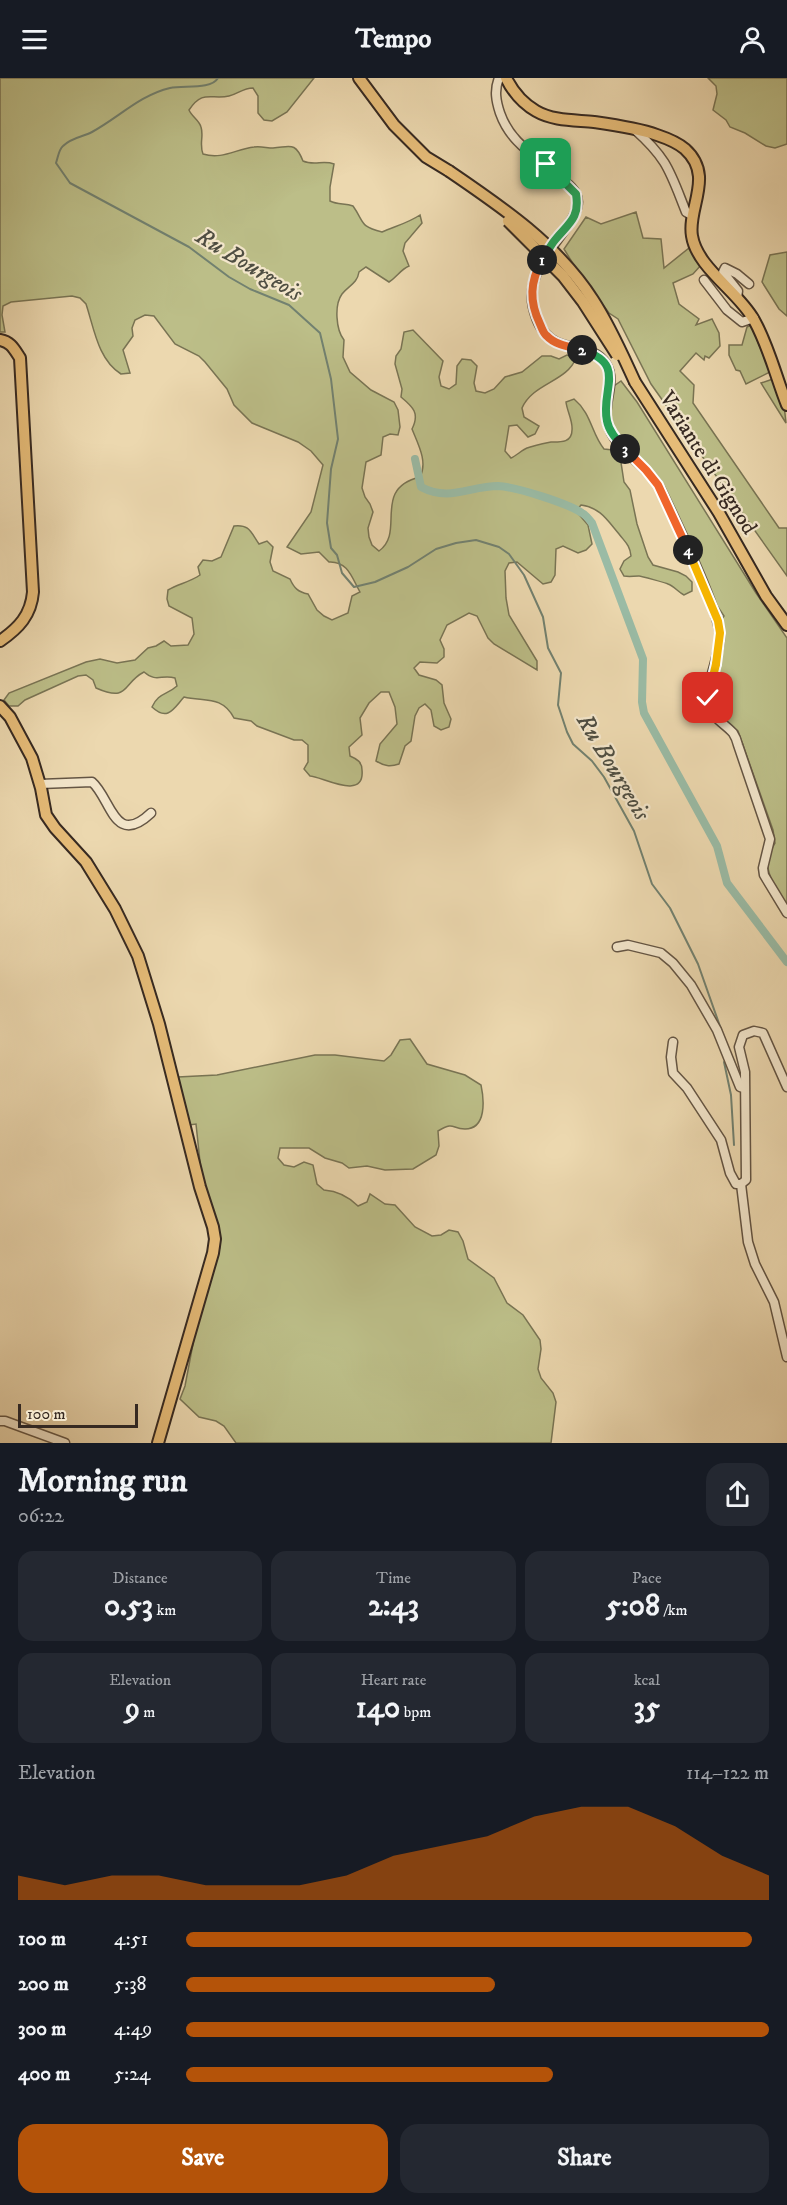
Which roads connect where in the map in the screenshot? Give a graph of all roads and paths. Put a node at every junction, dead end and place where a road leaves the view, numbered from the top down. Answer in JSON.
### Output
{"nodes":[{"id":1,"x":359,"y":78,"type":"edge"},
{"id":2,"x":499,"y":78,"type":"edge"},
{"id":3,"x":506,"y":78,"type":"edge"},
{"id":4,"x":634,"y":129,"type":"junction"},
{"id":5,"x":693,"y":216,"type":"junction"},
{"id":6,"x":704,"y":280,"type":"dead end"},
{"id":7,"x":749,"y":284,"type":"dead end"},
{"id":8,"x":737,"y":298,"type":"junction"},
{"id":9,"x":754,"y":318,"type":"junction"},
{"id":10,"x":0,"y":340,"type":"edge"},
{"id":11,"x":787,"y":405,"type":"edge"},
{"id":12,"x":787,"y":625,"type":"edge"},
{"id":13,"x":0,"y":640,"type":"edge"},
{"id":14,"x":0,"y":706,"type":"edge"},
{"id":15,"x":40,"y":784,"type":"junction"},
{"id":16,"x":151,"y":813,"type":"dead end"},
{"id":17,"x":787,"y":913,"type":"edge"},
{"id":18,"x":617,"y":947,"type":"dead end"},
{"id":19,"x":673,"y":1042,"type":"dead end"},
{"id":20,"x":787,"y":1087,"type":"edge"},
{"id":21,"x":744,"y":1088,"type":"junction"},
{"id":22,"x":741,"y":1184,"type":"junction"},
{"id":23,"x":787,"y":1357,"type":"edge"},
{"id":24,"x":0,"y":1421,"type":"edge"},
{"id":25,"x":65,"y":1443,"type":"edge"},
{"id":26,"x":158,"y":1443,"type":"edge"}],
"edges":[{"from":1,"to":12,"type":"main road","name":"Variante di Gignod","bridge":true},
{"from":2,"to":17,"type":"street"},
{"from":3,"to":4,"type":"main road"},
{"from":4,"to":5,"type":"street"},
{"from":4,"to":5,"type":"main road"},
{"from":5,"to":8,"type":"main road"},
{"from":6,"to":9,"type":"street"},
{"from":7,"to":8,"type":"street"},
{"from":8,"to":9,"type":"main road"},
{"from":9,"to":11,"type":"main road"},
{"from":10,"to":13,"type":"main road"},
{"from":14,"to":15,"type":"main road"},
{"from":15,"to":16,"type":"street"},
{"from":15,"to":26,"type":"main road"},
{"from":18,"to":21,"type":"street"},
{"from":19,"to":22,"type":"street"},
{"from":20,"to":21,"type":"street"},
{"from":21,"to":22,"type":"street"},
{"from":22,"to":23,"type":"street"},
{"from":24,"to":25,"type":"street"}]}
